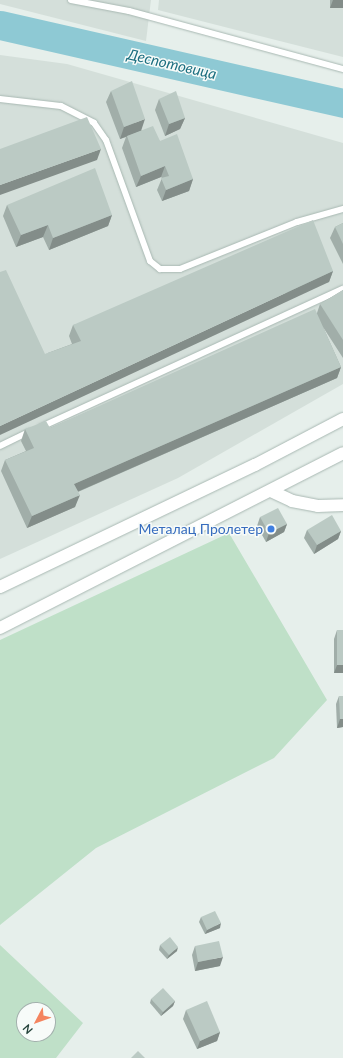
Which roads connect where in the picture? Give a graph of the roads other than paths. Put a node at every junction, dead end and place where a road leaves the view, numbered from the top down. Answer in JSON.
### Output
{"nodes":[{"id":1,"x":71,"y":0,"type":"edge"},
{"id":2,"x":343,"y":69,"type":"edge"},
{"id":3,"x":0,"y":99,"type":"edge"},
{"id":4,"x":343,"y":208,"type":"edge"},
{"id":5,"x":343,"y":289,"type":"edge"},
{"id":6,"x":343,"y":419,"type":"edge"},
{"id":7,"x":0,"y":446,"type":"edge"},
{"id":8,"x":343,"y":453,"type":"edge"},
{"id":9,"x":271,"y":492,"type":"junction"},
{"id":10,"x":343,"y":505,"type":"edge"},
{"id":11,"x":0,"y":587,"type":"edge"},
{"id":12,"x":0,"y":628,"type":"edge"}],
"edges":[{"from":1,"to":2,"type":"lane"},
{"from":3,"to":4,"type":"lane"},
{"from":5,"to":7,"type":"lane"},
{"from":6,"to":11,"type":"street"},
{"from":8,"to":9,"type":"street"},
{"from":9,"to":10,"type":"street"},
{"from":9,"to":12,"type":"street"}]}
